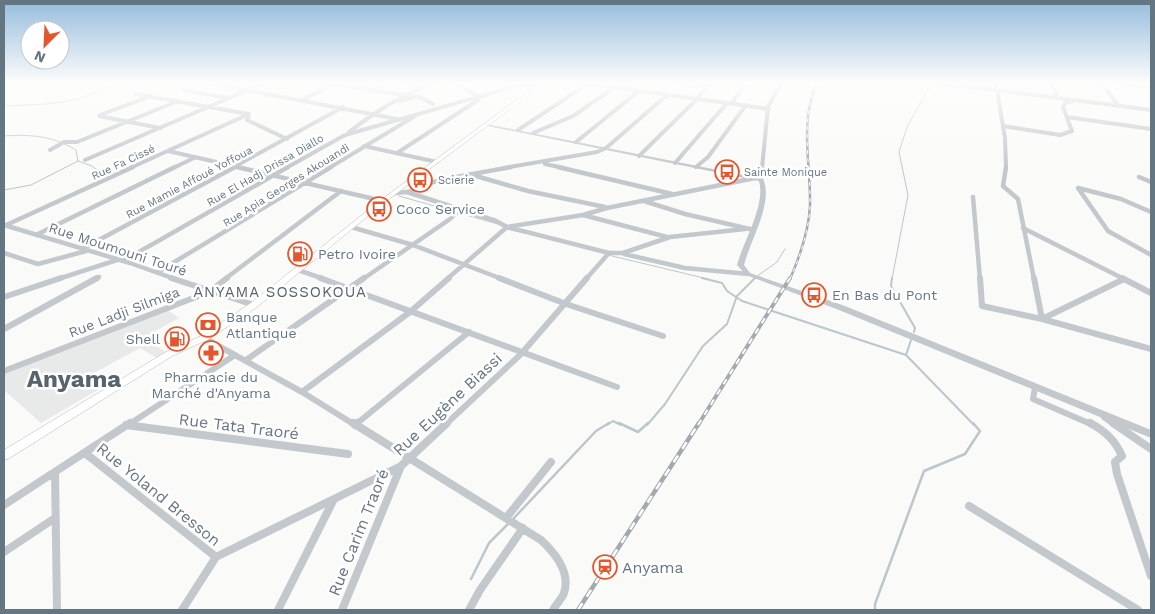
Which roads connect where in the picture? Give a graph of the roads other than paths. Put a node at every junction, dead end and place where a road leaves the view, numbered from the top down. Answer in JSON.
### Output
{"nodes":[{"id":1,"x":110,"y":112,"type":"edge"},
{"id":2,"x":152,"y":112,"type":"edge"},
{"id":3,"x":199,"y":112,"type":"edge"},
{"id":4,"x":238,"y":112,"type":"edge"},
{"id":5,"x":335,"y":112,"type":"edge"},
{"id":6,"x":367,"y":112,"type":"edge"},
{"id":7,"x":423,"y":112,"type":"joint"},
{"id":8,"x":458,"y":112,"type":"edge"},
{"id":9,"x":505,"y":112,"type":"edge"},
{"id":10,"x":546,"y":112,"type":"edge"},
{"id":11,"x":579,"y":112,"type":"edge"},
{"id":12,"x":613,"y":112,"type":"edge"},
{"id":13,"x":648,"y":112,"type":"edge"},
{"id":14,"x":684,"y":112,"type":"edge"},
{"id":15,"x":720,"y":112,"type":"edge"},
{"id":16,"x":742,"y":112,"type":"edge"},
{"id":17,"x":769,"y":112,"type":"edge"},
{"id":18,"x":1001,"y":112,"type":"edge"},
{"id":19,"x":1065,"y":112,"type":"edge"},
{"id":20,"x":374,"y":113,"type":"junction"},
{"id":21,"x":249,"y":114,"type":"junction"},
{"id":22,"x":1067,"y":117,"type":"junction"},
{"id":23,"x":398,"y":119,"type":"junction"},
{"id":24,"x":127,"y":122,"type":"junction"},
{"id":25,"x":488,"y":125,"type":"junction"},
{"id":26,"x":1003,"y":126,"type":"junction"},
{"id":27,"x":160,"y":128,"type":"junction"},
{"id":28,"x":1151,"y":129,"type":"edge"},
{"id":29,"x":518,"y":130,"type":"junction"},
{"id":30,"x":533,"y":133,"type":"junction"},
{"id":31,"x":345,"y":134,"type":"junction"},
{"id":32,"x":287,"y":139,"type":"junction"},
{"id":33,"x":576,"y":142,"type":"junction"},
{"id":34,"x":364,"y":146,"type":"junction"},
{"id":35,"x":606,"y":148,"type":"junction"},
{"id":36,"x":50,"y":150,"type":"dead end"},
{"id":37,"x":168,"y":151,"type":"junction"},
{"id":38,"x":397,"y":153,"type":"junction"},
{"id":39,"x":639,"y":156,"type":"junction"},
{"id":40,"x":196,"y":157,"type":"junction"},
{"id":41,"x":85,"y":160,"type":"dead end"},
{"id":42,"x":437,"y":162,"type":"junction"},
{"id":43,"x":542,"y":163,"type":"junction"},
{"id":44,"x":675,"y":163,"type":"junction"},
{"id":45,"x":237,"y":166,"type":"junction"},
{"id":46,"x":696,"y":167,"type":"junction"},
{"id":47,"x":274,"y":175,"type":"junction"},
{"id":48,"x":473,"y":175,"type":"junction"},
{"id":49,"x":1139,"y":177,"type":"dead end"},
{"id":50,"x":758,"y":179,"type":"junction"},
{"id":51,"x":1151,"y":182,"type":"edge"},
{"id":52,"x":305,"y":183,"type":"junction"},
{"id":53,"x":341,"y":191,"type":"junction"},
{"id":54,"x":408,"y":192,"type":"junction"},
{"id":55,"x":394,"y":193,"type":"junction"},
{"id":56,"x":674,"y":194,"type":"junction"},
{"id":57,"x":973,"y":197,"type":"dead end"},
{"id":58,"x":642,"y":200,"type":"junction"},
{"id":59,"x":383,"y":201,"type":"junction"},
{"id":60,"x":607,"y":208,"type":"junction"},
{"id":61,"x":459,"y":210,"type":"junction"},
{"id":62,"x":1151,"y":212,"type":"edge"},
{"id":63,"x":583,"y":215,"type":"junction"},
{"id":64,"x":4,"y":226,"type":"edge"},
{"id":65,"x":351,"y":227,"type":"junction"},
{"id":66,"x":507,"y":227,"type":"junction"},
{"id":67,"x":1023,"y":228,"type":"junction"},
{"id":68,"x":745,"y":229,"type":"junction"},
{"id":69,"x":754,"y":230,"type":"junction"},
{"id":70,"x":36,"y":235,"type":"junction"},
{"id":71,"x":670,"y":237,"type":"junction"},
{"id":72,"x":413,"y":245,"type":"junction"},
{"id":73,"x":84,"y":250,"type":"junction"},
{"id":74,"x":4,"y":253,"type":"edge"},
{"id":75,"x":609,"y":253,"type":"junction"},
{"id":76,"x":623,"y":253,"type":"junction"},
{"id":77,"x":1151,"y":254,"type":"edge"},
{"id":78,"x":120,"y":260,"type":"junction"},
{"id":79,"x":465,"y":265,"type":"junction"},
{"id":80,"x":298,"y":270,"type":"junction"},
{"id":81,"x":158,"y":272,"type":"junction"},
{"id":82,"x":748,"y":274,"type":"junction"},
{"id":83,"x":99,"y":277,"type":"dead end"},
{"id":84,"x":1124,"y":279,"type":"junction"},
{"id":85,"x":350,"y":290,"type":"junction"},
{"id":86,"x":209,"y":292,"type":"junction"},
{"id":87,"x":1151,"y":293,"type":"edge"},
{"id":88,"x":4,"y":298,"type":"edge"},
{"id":89,"x":566,"y":304,"type":"junction"},
{"id":90,"x":254,"y":305,"type":"junction"},
{"id":91,"x":410,"y":312,"type":"junction"},
{"id":92,"x":1042,"y":319,"type":"junction"},
{"id":93,"x":4,"y":329,"type":"edge"},
{"id":94,"x":469,"y":332,"type":"junction"},
{"id":95,"x":663,"y":336,"type":"dead end"},
{"id":96,"x":204,"y":338,"type":"junction"},
{"id":97,"x":1151,"y":349,"type":"edge"},
{"id":98,"x":522,"y":354,"type":"junction"},
{"id":99,"x":235,"y":355,"type":"junction"},
{"id":100,"x":246,"y":360,"type":"junction"},
{"id":101,"x":4,"y":371,"type":"edge"},
{"id":102,"x":617,"y":387,"type":"dead end"},
{"id":103,"x":1035,"y":387,"type":"junction"},
{"id":104,"x":302,"y":392,"type":"junction"},
{"id":105,"x":1096,"y":412,"type":"junction"},
{"id":106,"x":126,"y":425,"type":"junction"},
{"id":107,"x":355,"y":425,"type":"junction"},
{"id":108,"x":1151,"y":434,"type":"edge"},
{"id":109,"x":1151,"y":449,"type":"edge"},
{"id":110,"x":85,"y":453,"type":"junction"},
{"id":111,"x":348,"y":454,"type":"dead end"},
{"id":112,"x":4,"y":456,"type":"edge"},
{"id":113,"x":409,"y":460,"type":"junction"},
{"id":114,"x":551,"y":462,"type":"dead end"},
{"id":115,"x":401,"y":466,"type":"junction"},
{"id":116,"x":55,"y":472,"type":"junction"},
{"id":117,"x":333,"y":501,"type":"junction"},
{"id":118,"x":4,"y":505,"type":"edge"},
{"id":119,"x":969,"y":506,"type":"dead end"},
{"id":120,"x":55,"y":518,"type":"junction"},
{"id":121,"x":506,"y":518,"type":"junction"},
{"id":122,"x":523,"y":528,"type":"junction"},
{"id":123,"x":4,"y":552,"type":"edge"},
{"id":124,"x":216,"y":557,"type":"junction"},
{"id":125,"x":1151,"y":576,"type":"edge"},
{"id":126,"x":57,"y":610,"type":"edge"},
{"id":127,"x":182,"y":610,"type":"edge"},
{"id":128,"x":278,"y":610,"type":"edge"},
{"id":129,"x":342,"y":610,"type":"edge"},
{"id":130,"x":469,"y":610,"type":"edge"},
{"id":131,"x":553,"y":610,"type":"edge"},
{"id":132,"x":1138,"y":610,"type":"edge"}],
"edges":[{"from":1,"to":24,"type":"street"},
{"from":2,"to":24,"type":"street"},
{"from":3,"to":27,"type":"street"},
{"from":4,"to":21,"type":"street"},
{"from":5,"to":32,"type":"street","name":"Rue Mamie Affoué Yoffoua"},
{"from":6,"to":20,"type":"street"},
{"from":7,"to":23,"type":"street","name":"Rue El Hadj Drissa Diallo"},
{"from":7,"to":34,"type":"street","name":"Rue Apia Georges Akouandi"},
{"from":8,"to":38,"type":"street"},
{"from":9,"to":25,"type":"main road"},
{"from":10,"to":29,"type":"street"},
{"from":11,"to":30,"type":"street"},
{"from":12,"to":33,"type":"street"},
{"from":13,"to":35,"type":"street"},
{"from":14,"to":39,"type":"street"},
{"from":15,"to":44,"type":"street"},
{"from":16,"to":46,"type":"street"},
{"from":17,"to":50,"type":"street"},
{"from":18,"to":26,"type":"street"},
{"from":19,"to":22,"type":"street"},
{"from":20,"to":23,"type":"street"},
{"from":20,"to":31,"type":"street"},
{"from":21,"to":32,"type":"street"},
{"from":21,"to":37,"type":"street","name":"Rue Fa Cissé"},
{"from":22,"to":26,"type":"street"},
{"from":22,"to":28,"type":"street"},
{"from":23,"to":31,"type":"street","name":"Rue El Hadj Drissa Diallo"},
{"from":24,"to":27,"type":"street"},
{"from":24,"to":36,"type":"street"},
{"from":25,"to":29,"type":"street"},
{"from":25,"to":42,"type":"main road"},
{"from":26,"to":67,"type":"street"},
{"from":27,"to":41,"type":"street"},
{"from":29,"to":30,"type":"street"},
{"from":30,"to":33,"type":"street"},
{"from":31,"to":47,"type":"street","name":"Rue El Hadj Drissa Diallo"},
{"from":32,"to":45,"type":"street","name":"Rue Mamie Affoué Yoffoua"},
{"from":33,"to":35,"type":"street"},
{"from":34,"to":38,"type":"street"},
{"from":34,"to":52,"type":"street","name":"Rue Apia Georges Akouandi"},
{"from":35,"to":39,"type":"street"},
{"from":35,"to":43,"type":"street"},
{"from":37,"to":40,"type":"street"},
{"from":37,"to":64,"type":"street","name":"Rue Fa Cissé"},
{"from":38,"to":42,"type":"street"},
{"from":39,"to":44,"type":"street"},
{"from":40,"to":45,"type":"street"},
{"from":40,"to":70,"type":"street"},
{"from":42,"to":55,"type":"main road"},
{"from":43,"to":48,"type":"street"},
{"from":43,"to":56,"type":"street"},
{"from":44,"to":46,"type":"street"},
{"from":45,"to":47,"type":"street"},
{"from":45,"to":73,"type":"street","name":"Rue Mamie Affoué Yoffoua"},
{"from":46,"to":50,"type":"street"},
{"from":47,"to":52,"type":"street"},
{"from":47,"to":78,"type":"street","name":"Rue El Hadj Drissa Diallo"},
{"from":48,"to":54,"type":"street"},
{"from":48,"to":60,"type":"street"},
{"from":49,"to":51,"type":"street"},
{"from":50,"to":56,"type":"street"},
{"from":50,"to":69,"type":"street"},
{"from":52,"to":53,"type":"street"},
{"from":52,"to":81,"type":"street","name":"Rue Apia Georges Akouandi"},
{"from":53,"to":59,"type":"street"},
{"from":53,"to":86,"type":"street","name":"Rue Ladji Silmiga"},
{"from":54,"to":55,"type":"street"},
{"from":54,"to":61,"type":"street"},
{"from":55,"to":59,"type":"main road"},
{"from":56,"to":58,"type":"street"},
{"from":57,"to":92,"type":"street"},
{"from":58,"to":60,"type":"street"},
{"from":58,"to":68,"type":"street"},
{"from":59,"to":65,"type":"main road"},
{"from":60,"to":63,"type":"street"},
{"from":61,"to":66,"type":"street"},
{"from":61,"to":72,"type":"street"},
{"from":62,"to":77,"type":"street"},
{"from":63,"to":66,"type":"street"},
{"from":63,"to":71,"type":"street"},
{"from":64,"to":70,"type":"street","name":"Rue Moumouni Touré"},
{"from":65,"to":72,"type":"street"},
{"from":65,"to":80,"type":"main road"},
{"from":66,"to":75,"type":"street"},
{"from":66,"to":79,"type":"street"},
{"from":67,"to":84,"type":"street"},
{"from":67,"to":92,"type":"street"},
{"from":68,"to":69,"type":"street"},
{"from":68,"to":71,"type":"street"},
{"from":69,"to":82,"type":"street"},
{"from":70,"to":73,"type":"street","name":"Rue Moumouni Touré"},
{"from":71,"to":76,"type":"street"},
{"from":72,"to":79,"type":"street"},
{"from":72,"to":85,"type":"street"},
{"from":73,"to":74,"type":"street","name":"Rue Mamie Affoué Yoffoua"},
{"from":73,"to":78,"type":"street","name":"Rue Moumouni Touré"},
{"from":75,"to":76,"type":"street"},
{"from":75,"to":89,"type":"street","name":"Rue Eugène Biassi"},
{"from":76,"to":82,"type":"street"},
{"from":78,"to":81,"type":"street","name":"Rue Moumouni Touré"},
{"from":78,"to":88,"type":"street","name":"Rue El Hadj Drissa Diallo"},
{"from":79,"to":89,"type":"street"},
{"from":79,"to":91,"type":"street"},
{"from":80,"to":85,"type":"street"},
{"from":80,"to":90,"type":"main road"},
{"from":81,"to":86,"type":"street","name":"Rue Moumouni Touré"},
{"from":82,"to":103,"type":"street"},
{"from":83,"to":93,"type":"street"},
{"from":84,"to":87,"type":"street"},
{"from":84,"to":92,"type":"street"},
{"from":85,"to":91,"type":"street"},
{"from":85,"to":100,"type":"street"},
{"from":86,"to":90,"type":"street","name":"Rue Moumouni Touré"},
{"from":86,"to":101,"type":"street","name":"Rue Ladji Silmiga"},
{"from":89,"to":95,"type":"street"},
{"from":89,"to":98,"type":"street","name":"Rue Eugène Biassi"},
{"from":90,"to":96,"type":"main road"},
{"from":91,"to":94,"type":"street"},
{"from":91,"to":104,"type":"street"},
{"from":92,"to":97,"type":"street"},
{"from":94,"to":98,"type":"street"},
{"from":94,"to":107,"type":"street"},
{"from":96,"to":99,"type":"street"},
{"from":96,"to":112,"type":"main road"},
{"from":98,"to":102,"type":"street"},
{"from":98,"to":113,"type":"street","name":"Rue Eugène Biassi"},
{"from":99,"to":100,"type":"street"},
{"from":99,"to":106,"type":"street"},
{"from":100,"to":104,"type":"street"},
{"from":103,"to":105,"type":"street"},
{"from":103,"to":125,"type":"street"},
{"from":104,"to":107,"type":"street"},
{"from":105,"to":108,"type":"street"},
{"from":105,"to":109,"type":"street"},
{"from":106,"to":110,"type":"street"},
{"from":106,"to":111,"type":"street","name":"Rue Tata Traoré"},
{"from":107,"to":113,"type":"street"},
{"from":110,"to":116,"type":"street"},
{"from":110,"to":124,"type":"street","name":"Rue Yoland Bresson"},
{"from":113,"to":115,"type":"street","name":"Rue Eugène Biassi"},
{"from":113,"to":121,"type":"street"},
{"from":114,"to":121,"type":"street"},
{"from":115,"to":117,"type":"street","name":"Rue Eugène Biassi"},
{"from":115,"to":129,"type":"street","name":"Rue Carim Traoré"},
{"from":116,"to":118,"type":"street"},
{"from":116,"to":120,"type":"street"},
{"from":117,"to":124,"type":"street","name":"Rue Eugène Biassi"},
{"from":117,"to":128,"type":"street"},
{"from":119,"to":132,"type":"street"},
{"from":120,"to":123,"type":"street"},
{"from":120,"to":126,"type":"street"},
{"from":121,"to":122,"type":"street"},
{"from":122,"to":130,"type":"street"},
{"from":122,"to":131,"type":"street"},
{"from":124,"to":127,"type":"street","name":"Rue Yoland Bresson"}]}
